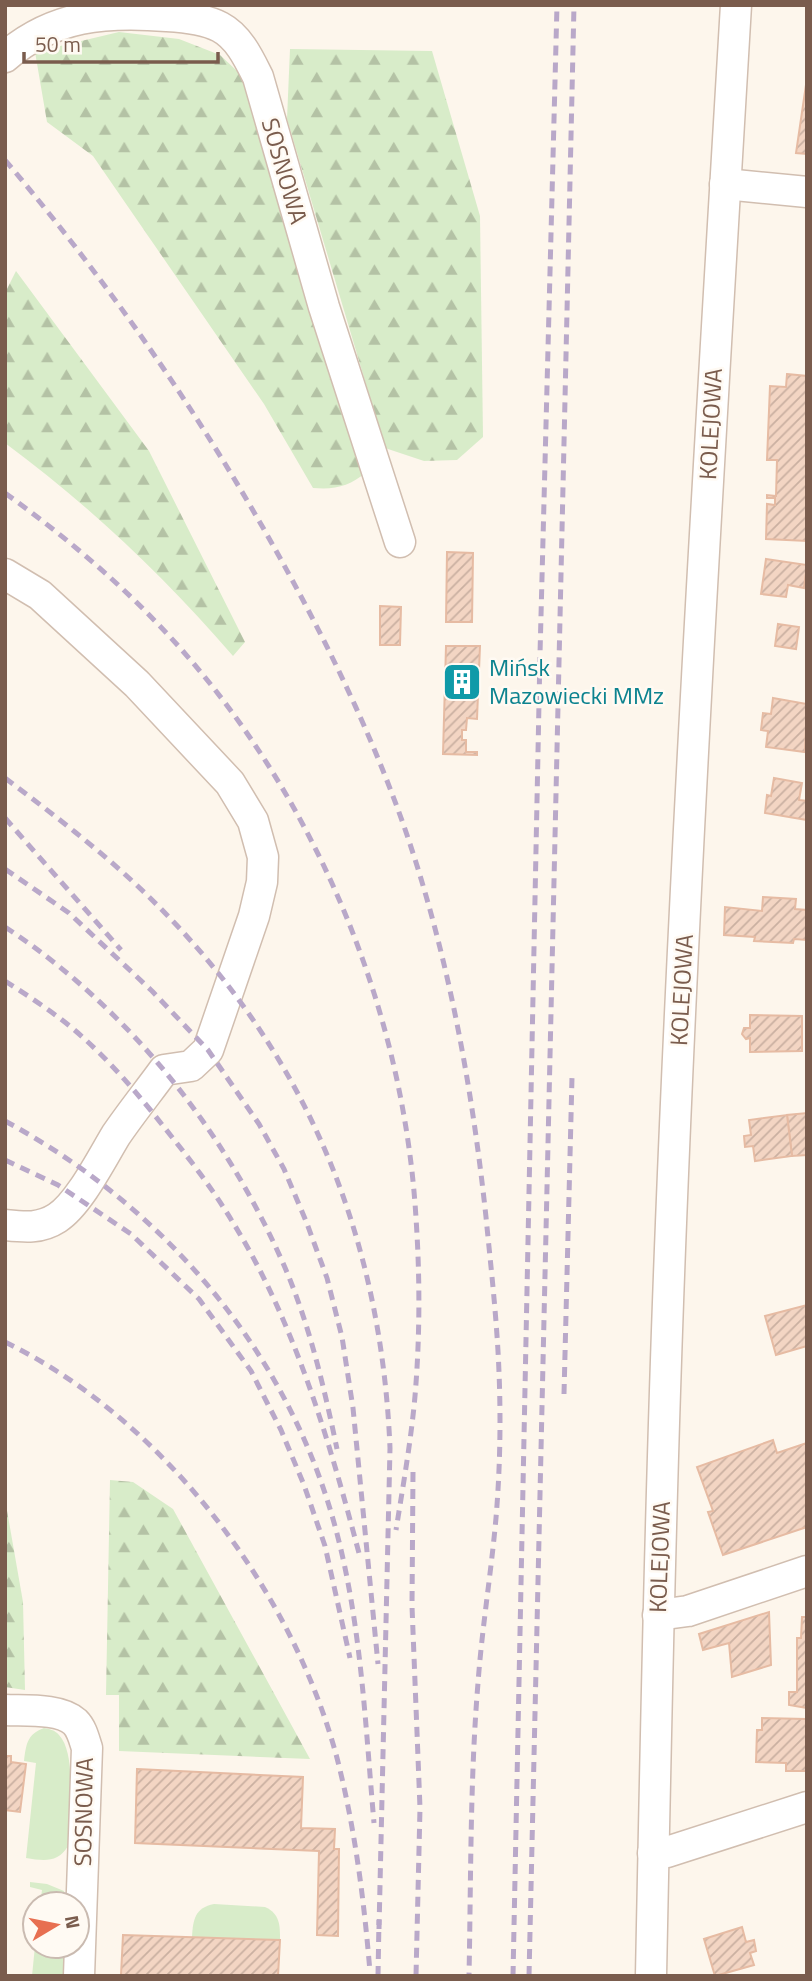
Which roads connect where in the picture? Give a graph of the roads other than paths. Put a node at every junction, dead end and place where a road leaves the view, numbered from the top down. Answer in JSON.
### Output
{"nodes":[{"id":1,"x":736,"y":5,"type":"edge"},
{"id":2,"x":5,"y":57,"type":"edge"},
{"id":3,"x":726,"y":184,"type":"junction"},
{"id":4,"x":807,"y":192,"type":"edge"},
{"id":5,"x":400,"y":542,"type":"dead end"},
{"id":6,"x":5,"y":574,"type":"edge"},
{"id":7,"x":5,"y":1225,"type":"edge"},
{"id":8,"x":807,"y":1571,"type":"edge"},
{"id":9,"x":658,"y":1615,"type":"junction"},
{"id":10,"x":5,"y":1710,"type":"edge"},
{"id":11,"x":807,"y":1807,"type":"edge"},
{"id":12,"x":653,"y":1853,"type":"junction"},
{"id":13,"x":79,"y":1976,"type":"edge"},
{"id":14,"x":650,"y":1976,"type":"edge"}],
"edges":[{"from":1,"to":3,"type":"street","name":"KOLEJOWA"},
{"from":2,"to":5,"type":"street","name":"SOSNOWA"},
{"from":3,"to":4,"type":"street"},
{"from":3,"to":9,"type":"street","name":"KOLEJOWA"},
{"from":6,"to":7,"type":"street"},
{"from":8,"to":9,"type":"street"},
{"from":9,"to":12,"type":"street","name":"KOLEJOWA"},
{"from":10,"to":13,"type":"street","name":"SOSNOWA"},
{"from":11,"to":12,"type":"street"},
{"from":12,"to":14,"type":"street","name":"KOLEJOWA"}]}
